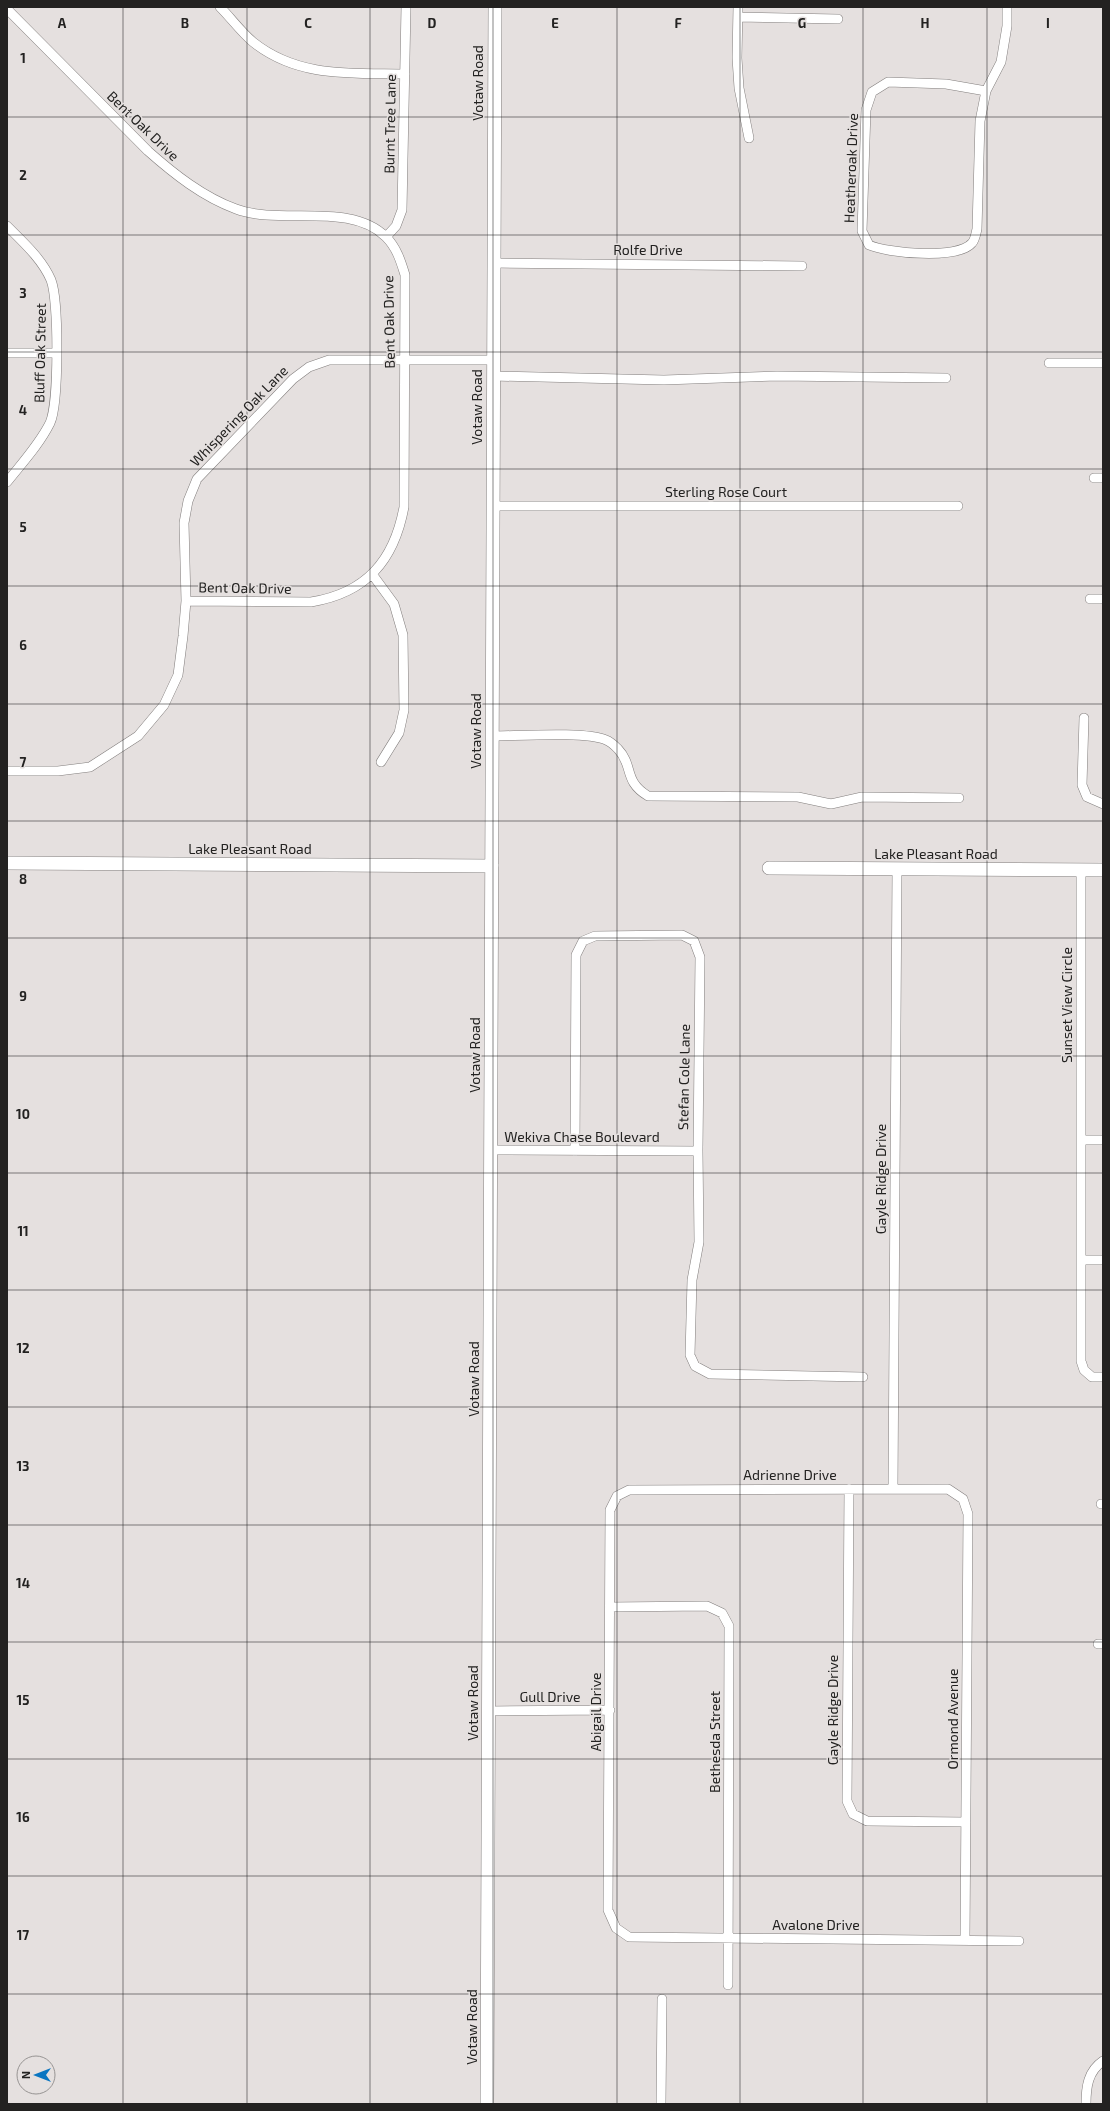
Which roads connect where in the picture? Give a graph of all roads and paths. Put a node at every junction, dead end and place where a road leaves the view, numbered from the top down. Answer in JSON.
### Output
{"nodes":[{"id":1,"x":220,"y":7,"type":"edge"},
{"id":2,"x":406,"y":7,"type":"edge"},
{"id":3,"x":495,"y":7,"type":"edge"},
{"id":4,"x":738,"y":7,"type":"edge"},
{"id":5,"x":1007,"y":7,"type":"edge"},
{"id":6,"x":7,"y":9,"type":"edge"},
{"id":7,"x":738,"y":17,"type":"junction"},
{"id":8,"x":838,"y":18,"type":"dead end"},
{"id":9,"x":405,"y":74,"type":"junction"},
{"id":10,"x":986,"y":91,"type":"junction"},
{"id":11,"x":749,"y":138,"type":"dead end"},
{"id":12,"x":7,"y":226,"type":"edge"},
{"id":13,"x":386,"y":237,"type":"junction"},
{"id":14,"x":494,"y":263,"type":"junction"},
{"id":15,"x":802,"y":266,"type":"dead end"},
{"id":16,"x":7,"y":353,"type":"edge"},
{"id":17,"x":56,"y":353,"type":"junction"},
{"id":18,"x":404,"y":359,"type":"junction"},
{"id":19,"x":493,"y":360,"type":"junction"},
{"id":20,"x":1049,"y":363,"type":"dead end"},
{"id":21,"x":1103,"y":363,"type":"edge"},
{"id":22,"x":493,"y":376,"type":"junction"},
{"id":23,"x":946,"y":378,"type":"dead end"},
{"id":24,"x":7,"y":482,"type":"edge"},
{"id":25,"x":493,"y":506,"type":"junction"},
{"id":26,"x":958,"y":506,"type":"dead end"},
{"id":27,"x":372,"y":574,"type":"junction"},
{"id":28,"x":1090,"y":599,"type":"dead end"},
{"id":29,"x":1103,"y":599,"type":"edge"},
{"id":30,"x":186,"y":601,"type":"junction"},
{"id":31,"x":1084,"y":718,"type":"dead end"},
{"id":32,"x":492,"y":736,"type":"junction"},
{"id":33,"x":381,"y":762,"type":"dead end"},
{"id":34,"x":7,"y":771,"type":"edge"},
{"id":35,"x":959,"y":798,"type":"dead end"},
{"id":36,"x":1103,"y":804,"type":"edge"},
{"id":37,"x":7,"y":863,"type":"edge"},
{"id":38,"x":492,"y":866,"type":"junction"},
{"id":39,"x":769,"y":868,"type":"dead end"},
{"id":40,"x":897,"y":870,"type":"junction"},
{"id":41,"x":1081,"y":870,"type":"junction"},
{"id":42,"x":1103,"y":870,"type":"edge"},
{"id":43,"x":1081,"y":1140,"type":"junction"},
{"id":44,"x":1103,"y":1140,"type":"edge"},
{"id":45,"x":491,"y":1150,"type":"junction"},
{"id":46,"x":575,"y":1151,"type":"junction"},
{"id":47,"x":698,"y":1151,"type":"junction"},
{"id":48,"x":1081,"y":1260,"type":"junction"},
{"id":49,"x":1103,"y":1260,"type":"edge"},
{"id":50,"x":863,"y":1377,"type":"dead end"},
{"id":51,"x":1103,"y":1377,"type":"edge"},
{"id":52,"x":849,"y":1489,"type":"junction"},
{"id":53,"x":894,"y":1489,"type":"junction"},
{"id":54,"x":617,"y":1496,"type":"joint"},
{"id":55,"x":963,"y":1499,"type":"joint"},
{"id":56,"x":610,"y":1607,"type":"junction"},
{"id":57,"x":610,"y":1710,"type":"junction"},
{"id":58,"x":489,"y":1711,"type":"junction"},
{"id":59,"x":966,"y":1822,"type":"junction"},
{"id":60,"x":616,"y":1928,"type":"joint"},
{"id":61,"x":729,"y":1938,"type":"junction"},
{"id":62,"x":965,"y":1940,"type":"junction"},
{"id":63,"x":1019,"y":1941,"type":"dead end"},
{"id":64,"x":728,"y":1985,"type":"dead end"},
{"id":65,"x":662,"y":1999,"type":"dead end"},
{"id":66,"x":1103,"y":2061,"type":"edge"},
{"id":67,"x":487,"y":2104,"type":"edge"},
{"id":68,"x":661,"y":2104,"type":"edge"},
{"id":69,"x":1086,"y":2104,"type":"edge"}],
"edges":[{"from":1,"to":9,"type":"street"},
{"from":2,"to":9,"type":"street","name":"Burnt Tree Lane"},
{"from":3,"to":14,"type":"street","name":"Votaw Road"},
{"from":4,"to":7,"type":"street"},
{"from":5,"to":10,"type":"street","name":"Heatheroak Drive"},
{"from":6,"to":13,"type":"street","name":"Bent Oak Drive"},
{"from":7,"to":8,"type":"street"},
{"from":7,"to":11,"type":"street"},
{"from":9,"to":13,"type":"street","name":"Burnt Tree Lane"},
{"from":10,"to":10,"type":"street","name":"Heatheroak Drive"},
{"from":12,"to":17,"type":"street","name":"Bluff Oak Street"},
{"from":13,"to":18,"type":"street","name":"Bent Oak Drive"},
{"from":14,"to":15,"type":"street","name":"Rolfe Drive"},
{"from":14,"to":19,"type":"street","name":"Votaw Road"},
{"from":16,"to":17,"type":"street"},
{"from":17,"to":24,"type":"street","name":"Bluff Oak Street"},
{"from":18,"to":19,"type":"street","name":"Whispering Oak Lane"},
{"from":18,"to":27,"type":"street","name":"Bent Oak Drive"},
{"from":18,"to":30,"type":"street","name":"Whispering Oak Lane"},
{"from":19,"to":22,"type":"street","name":"Votaw Road"},
{"from":20,"to":21,"type":"street"},
{"from":22,"to":23,"type":"street"},
{"from":22,"to":25,"type":"street","name":"Votaw Road"},
{"from":25,"to":26,"type":"street","name":"Sterling Rose Court"},
{"from":25,"to":32,"type":"street","name":"Votaw Road"},
{"from":27,"to":30,"type":"street","name":"Bent Oak Drive"},
{"from":27,"to":33,"type":"street"},
{"from":28,"to":29,"type":"street"},
{"from":30,"to":34,"type":"street","name":"Whispering Oak Lane"},
{"from":31,"to":36,"type":"street"},
{"from":32,"to":35,"type":"street"},
{"from":32,"to":38,"type":"street","name":"Votaw Road"},
{"from":37,"to":38,"type":"street","name":"Lake Pleasant Road"},
{"from":38,"to":45,"type":"street","name":"Votaw Road"},
{"from":39,"to":40,"type":"street","name":"Lake Pleasant Road"},
{"from":40,"to":41,"type":"street","name":"Lake Pleasant Road"},
{"from":40,"to":53,"type":"street","name":"Gayle Ridge Drive"},
{"from":41,"to":42,"type":"street","name":"Lake Pleasant Road"},
{"from":41,"to":43,"type":"street","name":"Sunset View Circle"},
{"from":43,"to":44,"type":"street"},
{"from":43,"to":48,"type":"street","name":"Sunset View Circle"},
{"from":45,"to":46,"type":"street","name":"Wekiva Chase Boulevard"},
{"from":45,"to":58,"type":"street","name":"Votaw Road"},
{"from":46,"to":47,"type":"street","name":"Wekiva Chase Boulevard"},
{"from":46,"to":47,"type":"street","name":"Stefan Cole Lane"},
{"from":47,"to":50,"type":"street","name":"Stefan Cole Lane"},
{"from":48,"to":49,"type":"street"},
{"from":48,"to":51,"type":"street","name":"Sunset View Circle"},
{"from":52,"to":53,"type":"street","name":"Adrienne Drive"},
{"from":52,"to":54,"type":"street","name":"Adrienne Drive"},
{"from":52,"to":59,"type":"street","name":"Gayle Ridge Drive"},
{"from":53,"to":55,"type":"street","name":"Adrienne Drive"},
{"from":54,"to":56,"type":"street","name":"Abigail Drive"},
{"from":55,"to":59,"type":"street","name":"Ormond Avenue"},
{"from":56,"to":57,"type":"street","name":"Abigail Drive"},
{"from":56,"to":61,"type":"street","name":"Bethesda Street"},
{"from":57,"to":58,"type":"street","name":"Gull Drive"},
{"from":57,"to":60,"type":"street","name":"Abigail Drive"},
{"from":58,"to":67,"type":"street","name":"Votaw Road"},
{"from":59,"to":62,"type":"street","name":"Ormond Avenue"},
{"from":60,"to":61,"type":"street","name":"Avalone Drive"},
{"from":61,"to":62,"type":"street","name":"Avalone Drive"},
{"from":61,"to":64,"type":"street","name":"Bethesda Street"},
{"from":62,"to":63,"type":"street","name":"Avalone Drive"},
{"from":65,"to":68,"type":"street"},
{"from":66,"to":69,"type":"street"}]}
